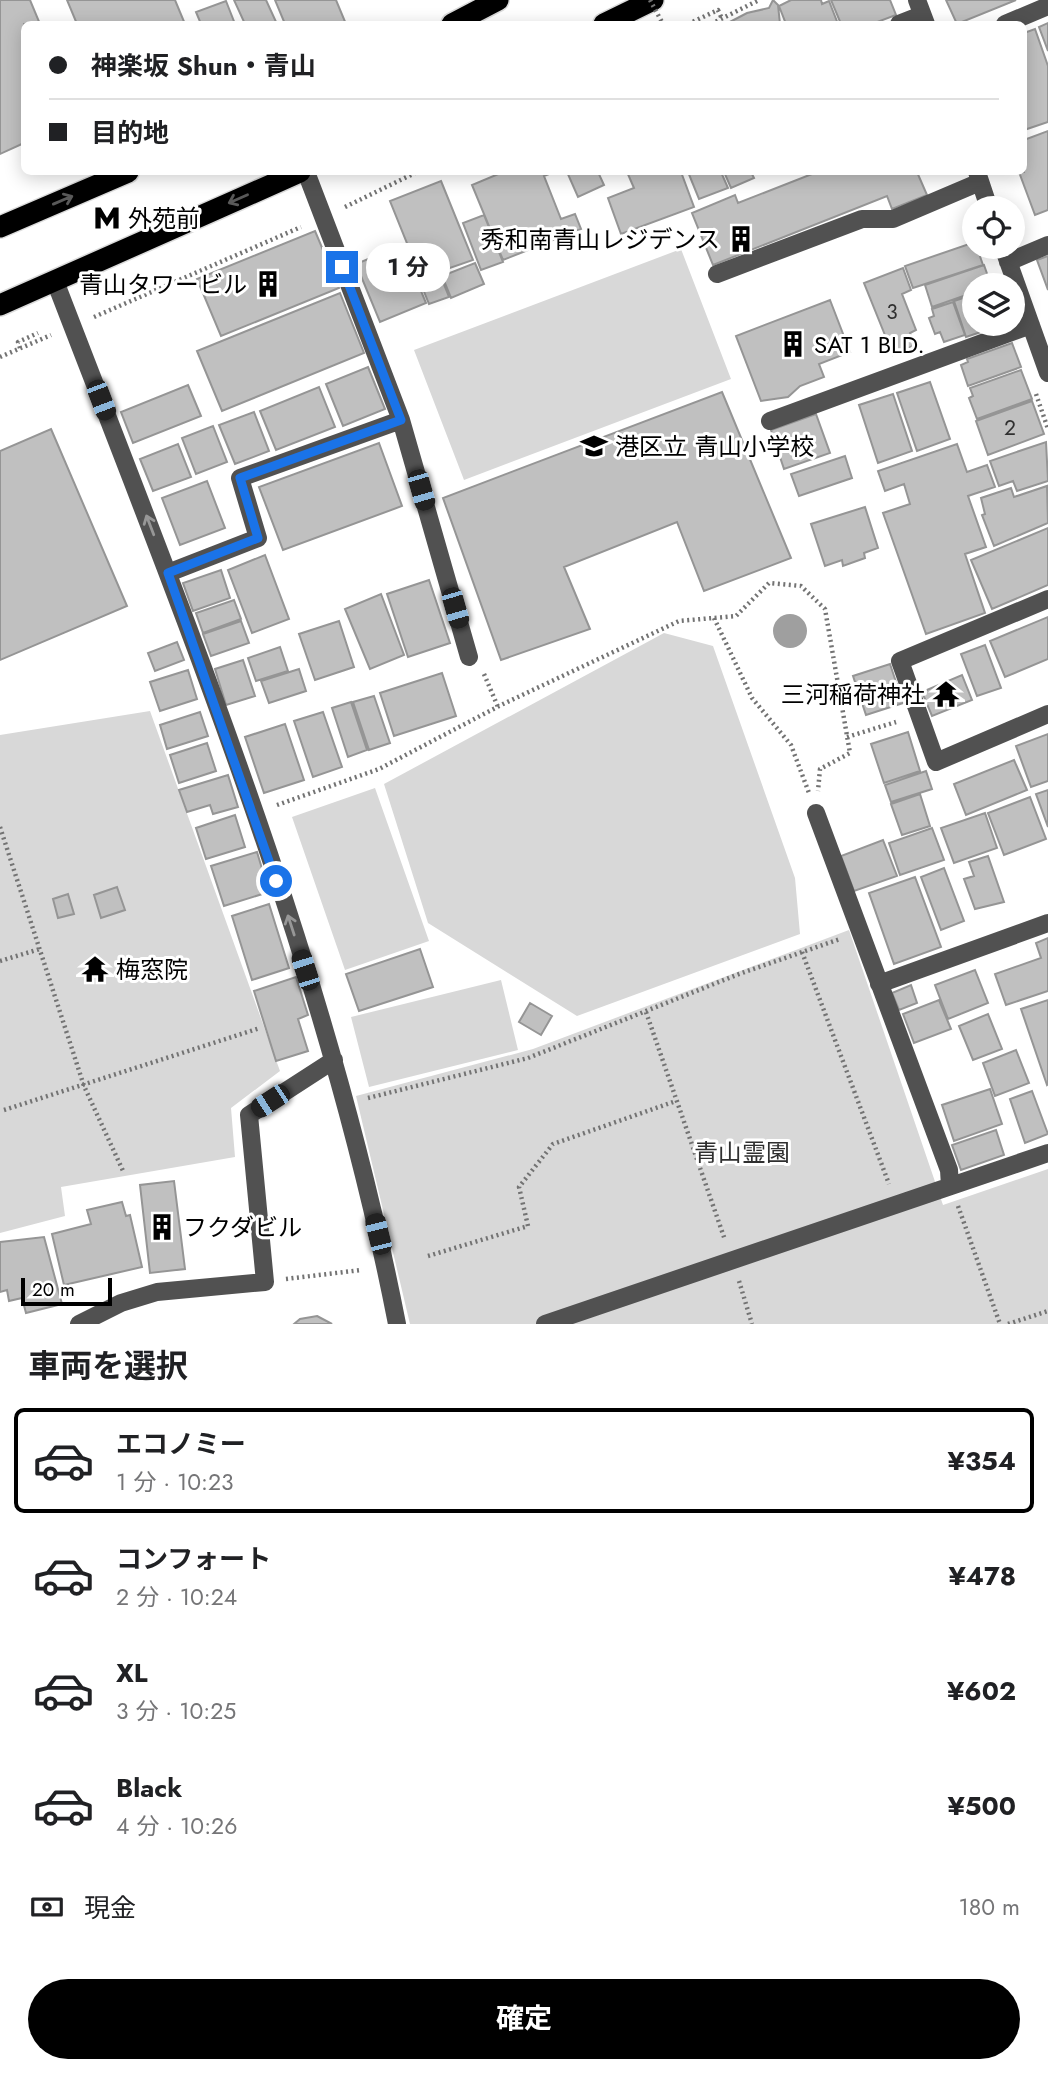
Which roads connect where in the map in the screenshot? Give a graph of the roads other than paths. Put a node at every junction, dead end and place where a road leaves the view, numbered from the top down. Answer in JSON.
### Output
{"nodes":[{"id":1,"x":498,"y":0,"type":"edge"},
{"id":2,"x":651,"y":0,"type":"edge"},
{"id":3,"x":1048,"y":6,"type":"edge"},
{"id":4,"x":922,"y":13,"type":"edge"},
{"id":5,"x":458,"y":21,"type":"edge"},
{"id":6,"x":611,"y":21,"type":"edge"},
{"id":7,"x":905,"y":21,"type":"edge"},
{"id":8,"x":1012,"y":21,"type":"edge"},
{"id":9,"x":121,"y":175,"type":"edge"},
{"id":10,"x":296,"y":175,"type":"edge"},
{"id":11,"x":304,"y":175,"type":"edge"},
{"id":12,"x":978,"y":177,"type":"edge"},
{"id":13,"x":985,"y":196,"type":"edge"},
{"id":14,"x":0,"y":227,"type":"edge"},
{"id":15,"x":1048,"y":245,"type":"edge"},
{"id":16,"x":1025,"y":250,"type":"edge"},
{"id":17,"x":1007,"y":259,"type":"edge"},
{"id":18,"x":717,"y":274,"type":"dead end"},
{"id":19,"x":55,"y":281,"type":"junction"},
{"id":20,"x":0,"y":305,"type":"edge"},
{"id":21,"x":1031,"y":325,"type":"junction"},
{"id":22,"x":1048,"y":373,"type":"edge"},
{"id":23,"x":401,"y":420,"type":"junction"},
{"id":24,"x":770,"y":421,"type":"dead end"},
{"id":25,"x":168,"y":573,"type":"junction"},
{"id":26,"x":1048,"y":599,"type":"edge"},
{"id":27,"x":469,"y":657,"type":"road end"},
{"id":28,"x":1048,"y":714,"type":"edge"},
{"id":29,"x":816,"y":813,"type":"road end"},
{"id":30,"x":1048,"y":923,"type":"edge"},
{"id":31,"x":879,"y":984,"type":"junction"},
{"id":32,"x":334,"y":1060,"type":"junction"},
{"id":33,"x":1048,"y":1153,"type":"edge"},
{"id":34,"x":950,"y":1186,"type":"junction"},
{"id":35,"x":79,"y":1324,"type":"edge"},
{"id":36,"x":397,"y":1324,"type":"edge"},
{"id":37,"x":545,"y":1324,"type":"edge"}],
"edges":[{"from":1,"to":5,"type":"highway"},
{"from":2,"to":6,"type":"highway"},
{"from":3,"to":8,"type":"street"},
{"from":4,"to":7,"type":"street"},
{"from":14,"to":9,"type":"highway","one_way":true},
{"from":10,"to":19,"type":"highway","one_way":true},
{"from":11,"to":23,"type":"street"},
{"from":12,"to":13,"type":"street"},
{"from":12,"to":18,"type":"street"},
{"from":15,"to":16,"type":"street"},
{"from":17,"to":21,"type":"street"},
{"from":19,"to":20,"type":"highway"},
{"from":25,"to":19,"type":"street","one_way":true},
{"from":21,"to":22,"type":"street"},
{"from":21,"to":24,"type":"street"},
{"from":23,"to":25,"type":"street"},
{"from":23,"to":27,"type":"street"},
{"from":32,"to":25,"type":"street","one_way":true},
{"from":26,"to":28,"type":"street"},
{"from":29,"to":31,"type":"street"},
{"from":30,"to":31,"type":"street"},
{"from":31,"to":34,"type":"street"},
{"from":32,"to":35,"type":"street"},
{"from":32,"to":36,"type":"street"},
{"from":33,"to":34,"type":"street"},
{"from":34,"to":37,"type":"street"}]}
